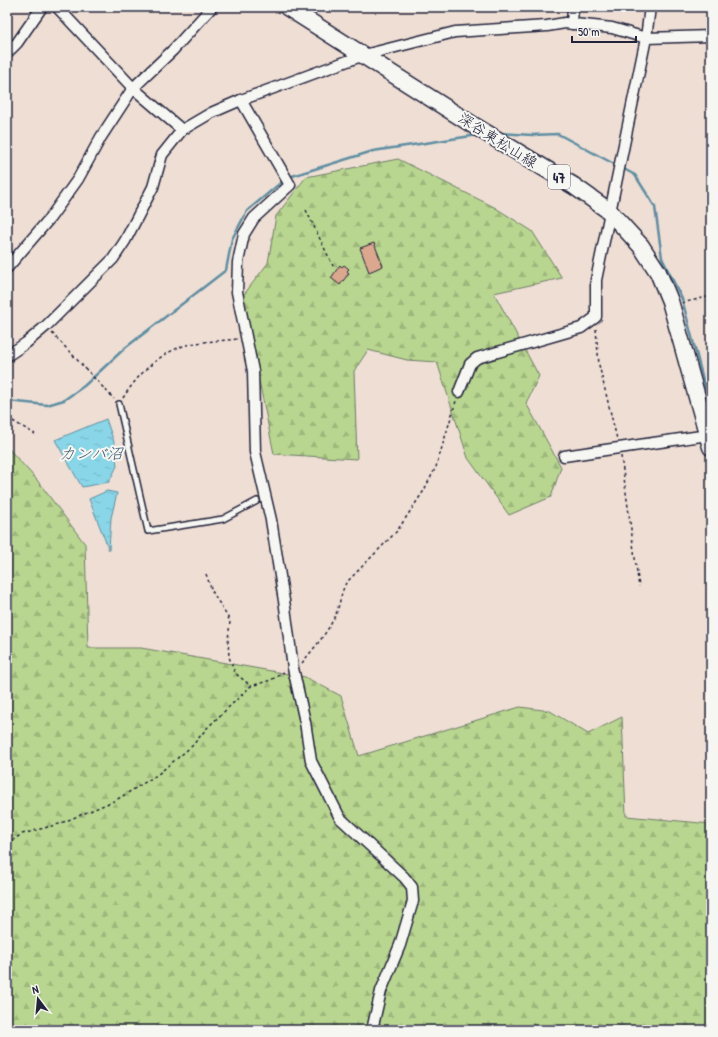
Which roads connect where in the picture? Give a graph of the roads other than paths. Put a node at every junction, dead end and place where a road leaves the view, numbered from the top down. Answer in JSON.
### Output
{"nodes":[{"id":1,"x":42,"y":7,"type":"edge"},
{"id":2,"x":57,"y":7,"type":"edge"},
{"id":3,"x":212,"y":7,"type":"edge"},
{"id":4,"x":287,"y":7,"type":"edge"},
{"id":5,"x":573,"y":7,"type":"edge"},
{"id":6,"x":650,"y":7,"type":"edge"},
{"id":7,"x":572,"y":24,"type":"junction"},
{"id":8,"x":711,"y":36,"type":"edge"},
{"id":9,"x":646,"y":38,"type":"junction"},
{"id":10,"x":7,"y":53,"type":"edge"},
{"id":11,"x":364,"y":55,"type":"junction"},
{"id":12,"x":133,"y":88,"type":"junction"},
{"id":13,"x":241,"y":100,"type":"junction"},
{"id":14,"x":182,"y":130,"type":"junction"},
{"id":15,"x":609,"y":211,"type":"junction"},
{"id":16,"x":7,"y":268,"type":"edge"},
{"id":17,"x":7,"y":356,"type":"edge"},
{"id":18,"x":458,"y":392,"type":"road end"},
{"id":19,"x":119,"y":404,"type":"road end"},
{"id":20,"x":709,"y":441,"type":"edge"},
{"id":21,"x":564,"y":456,"type":"dead end"},
{"id":22,"x":257,"y":501,"type":"dead end"},
{"id":23,"x":372,"y":1030,"type":"edge"}],
"edges":[{"from":1,"to":10,"type":"street"},
{"from":2,"to":12,"type":"street"},
{"from":3,"to":12,"type":"street"},
{"from":4,"to":11,"type":"main road","name":"深谷東松山線","number":"47"},
{"from":5,"to":7,"type":"street"},
{"from":6,"to":9,"type":"street"},
{"from":7,"to":9,"type":"street"},
{"from":7,"to":11,"type":"street"},
{"from":8,"to":9,"type":"street"},
{"from":9,"to":15,"type":"street"},
{"from":11,"to":13,"type":"street"},
{"from":11,"to":15,"type":"main road","name":"深谷東松山線","number":"47"},
{"from":12,"to":14,"type":"street"},
{"from":12,"to":16,"type":"street"},
{"from":13,"to":14,"type":"street"},
{"from":13,"to":23,"type":"street"},
{"from":14,"to":17,"type":"street"},
{"from":15,"to":18,"type":"street"},
{"from":15,"to":20,"type":"main road","name":"深谷東松山線","number":"47"},
{"from":19,"to":22,"type":"lane"},
{"from":20,"to":21,"type":"street"}]}
